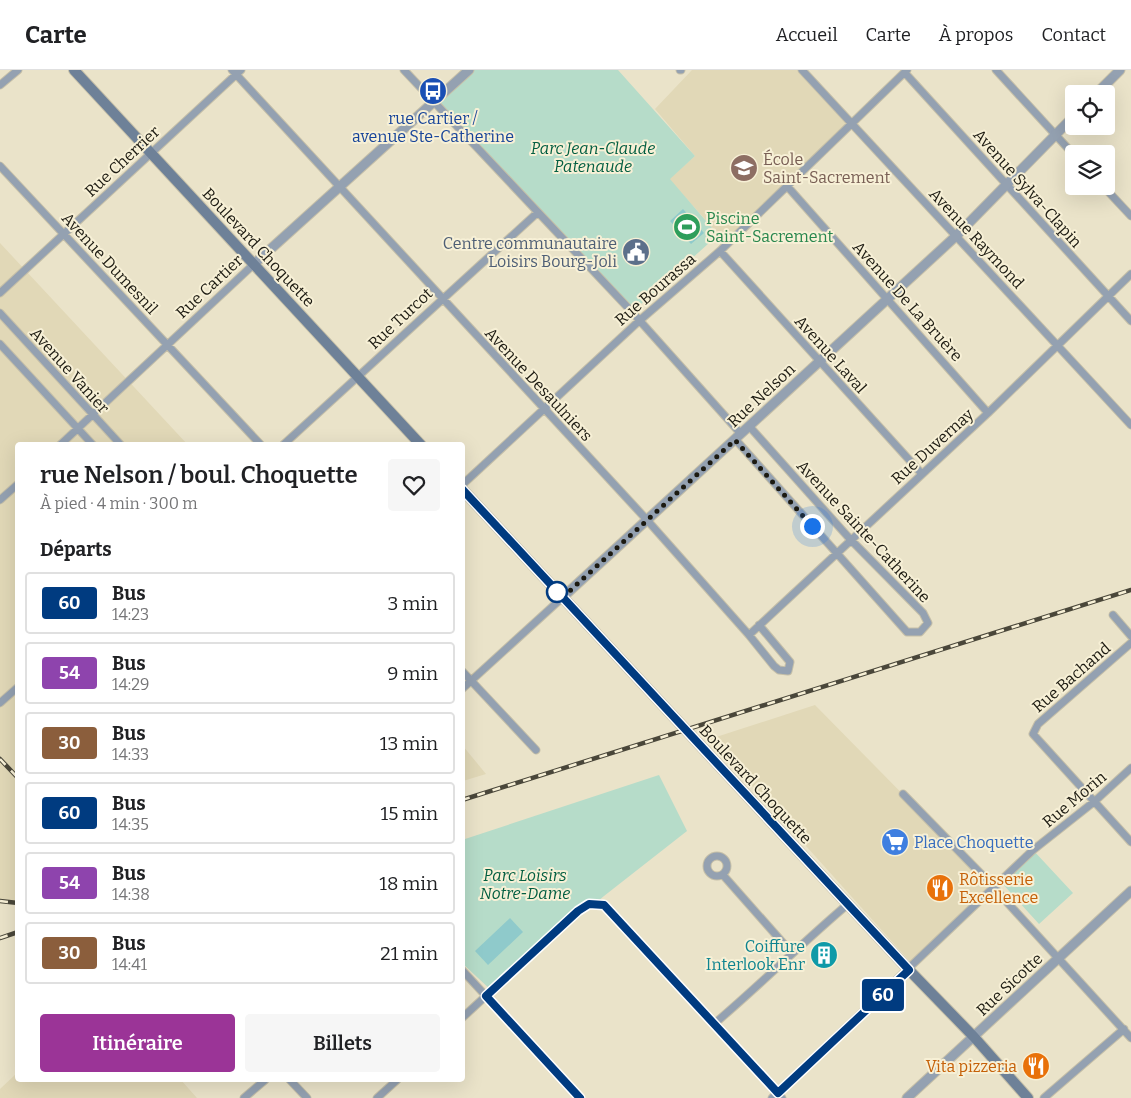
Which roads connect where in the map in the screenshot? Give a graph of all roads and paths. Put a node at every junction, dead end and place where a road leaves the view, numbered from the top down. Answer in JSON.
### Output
{"nodes":[{"id":1,"x":18,"y":70,"type":"edge"},
{"id":2,"x":74,"y":70,"type":"edge"},
{"id":3,"x":404,"y":70,"type":"edge"},
{"id":4,"x":469,"y":70,"type":"edge"},
{"id":5,"x":802,"y":70,"type":"edge"},
{"id":6,"x":996,"y":70,"type":"edge"},
{"id":7,"x":1120,"y":70,"type":"edge"},
{"id":8,"x":906,"y":71,"type":"edge"},
{"id":9,"x":236,"y":72,"type":"edge"},
{"id":10,"x":0,"y":85,"type":"edge"},
{"id":11,"x":1105,"y":85,"type":"edge"},
{"id":12,"x":434,"y":102,"type":"junction"},
{"id":13,"x":852,"y":124,"type":"junction"},
{"id":14,"x":1065,"y":125,"type":"edge"},
{"id":15,"x":1055,"y":135,"type":"junction"},
{"id":16,"x":1065,"y":146,"type":"edge"},
{"id":17,"x":151,"y":153,"type":"junction"},
{"id":18,"x":0,"y":166,"type":"edge"},
{"id":19,"x":1006,"y":185,"type":"junction"},
{"id":20,"x":341,"y":186,"type":"junction"},
{"id":21,"x":787,"y":186,"type":"junction"},
{"id":22,"x":1112,"y":195,"type":"edge"},
{"id":23,"x":537,"y":213,"type":"junction"},
{"id":24,"x":1131,"y":216,"type":"edge"},
{"id":25,"x":63,"y":234,"type":"junction"},
{"id":26,"x":956,"y":236,"type":"junction"},
{"id":27,"x":720,"y":251,"type":"junction"},
{"id":28,"x":254,"y":264,"type":"junction"},
{"id":29,"x":1131,"y":274,"type":"edge"},
{"id":30,"x":0,"y":293,"type":"edge"},
{"id":31,"x":1109,"y":296,"type":"junction"},
{"id":32,"x":441,"y":298,"type":"junction"},
{"id":33,"x":888,"y":299,"type":"junction"},
{"id":34,"x":0,"y":313,"type":"edge"},
{"id":35,"x":639,"y":321,"type":"junction"},
{"id":36,"x":1131,"y":321,"type":"edge"},
{"id":37,"x":0,"y":344,"type":"edge"},
{"id":38,"x":168,"y":345,"type":"junction"},
{"id":39,"x":1058,"y":347,"type":"junction"},
{"id":40,"x":820,"y":362,"type":"junction"},
{"id":41,"x":357,"y":376,"type":"junction"},
{"id":42,"x":544,"y":410,"type":"junction"},
{"id":43,"x":988,"y":413,"type":"junction"},
{"id":44,"x":93,"y":415,"type":"junction"},
{"id":45,"x":1131,"y":425,"type":"edge"},
{"id":46,"x":749,"y":426,"type":"junction"},
{"id":47,"x":78,"y":429,"type":"junction"},
{"id":48,"x":738,"y":437,"type":"junction"},
{"id":49,"x":63,"y":442,"type":"edge"},
{"id":50,"x":90,"y":442,"type":"edge"},
{"id":51,"x":117,"y":442,"type":"edge"},
{"id":52,"x":258,"y":442,"type":"edge"},
{"id":53,"x":286,"y":442,"type":"edge"},
{"id":54,"x":418,"y":442,"type":"edge"},
{"id":55,"x":922,"y":474,"type":"junction"},
{"id":56,"x":465,"y":482,"type":"edge"},
{"id":57,"x":15,"y":487,"type":"edge"},
{"id":58,"x":465,"y":493,"type":"edge"},
{"id":59,"x":0,"y":500,"type":"edge"},
{"id":60,"x":646,"y":520,"type":"junction"},
{"id":61,"x":850,"y":539,"type":"junction"},
{"id":62,"x":837,"y":554,"type":"junction"},
{"id":63,"x":563,"y":597,"type":"junction"},
{"id":64,"x":1112,"y":616,"type":"dead end"},
{"id":65,"x":759,"y":625,"type":"junction"},
{"id":66,"x":749,"y":635,"type":"junction"},
{"id":67,"x":1131,"y":636,"type":"edge"},
{"id":68,"x":1131,"y":643,"type":"edge"},
{"id":69,"x":465,"y":674,"type":"edge"},
{"id":70,"x":472,"y":681,"type":"junction"},
{"id":71,"x":465,"y":687,"type":"edge"},
{"id":72,"x":15,"y":690,"type":"edge"},
{"id":73,"x":0,"y":703,"type":"edge"},
{"id":74,"x":536,"y":750,"type":"dead end"},
{"id":75,"x":1131,"y":768,"type":"edge"},
{"id":76,"x":903,"y":794,"type":"dead end"},
{"id":77,"x":1095,"y":801,"type":"junction"},
{"id":78,"x":1131,"y":842,"type":"edge"},
{"id":79,"x":723,"y":875,"type":"dead end"},
{"id":80,"x":994,"y":887,"type":"junction"},
{"id":81,"x":1131,"y":891,"type":"edge"},
{"id":82,"x":848,"y":904,"type":"junction"},
{"id":83,"x":791,"y":952,"type":"junction"},
{"id":84,"x":1059,"y":958,"type":"junction"},
{"id":85,"x":909,"y":970,"type":"junction"},
{"id":86,"x":465,"y":973,"type":"edge"},
{"id":87,"x":486,"y":996,"type":"junction"},
{"id":88,"x":465,"y":1015,"type":"edge"},
{"id":89,"x":714,"y":1024,"type":"junction"},
{"id":90,"x":1124,"y":1029,"type":"junction"},
{"id":91,"x":974,"y":1037,"type":"junction"},
{"id":92,"x":1131,"y":1038,"type":"edge"},
{"id":93,"x":263,"y":1082,"type":"edge"},
{"id":94,"x":292,"y":1082,"type":"edge"},
{"id":95,"x":395,"y":1082,"type":"edge"},
{"id":96,"x":778,"y":1096,"type":"edge"},
{"id":97,"x":244,"y":1098,"type":"edge"},
{"id":98,"x":307,"y":1098,"type":"edge"},
{"id":99,"x":378,"y":1098,"type":"edge"},
{"id":100,"x":580,"y":1098,"type":"edge"},
{"id":101,"x":907,"y":1098,"type":"edge"},
{"id":102,"x":1028,"y":1098,"type":"edge"},
{"id":103,"x":1044,"y":1098,"type":"edge"}],
"edges":[{"from":1,"to":10,"type":"street"},
{"from":2,"to":17,"type":"main road","name":"Boulevard Choquette"},
{"from":3,"to":12,"type":"street","name":"Avenue Sainte-Catherine"},
{"from":4,"to":12,"type":"street","name":"Rue Cartier"},
{"from":5,"to":13,"type":"street","name":"Avenue Raymond"},
{"from":6,"to":15,"type":"street"},
{"from":7,"to":11,"type":"street"},
{"from":8,"to":13,"type":"street","name":"Rue Bourassa"},
{"from":8,"to":19,"type":"street","name":"Avenue Sylva-Clapin"},
{"from":9,"to":17,"type":"street","name":"Rue Cherrier"},
{"from":9,"to":20,"type":"street","name":"Avenue Desaulniers"},
{"from":12,"to":20,"type":"street","name":"Rue Cartier"},
{"from":12,"to":23,"type":"street","name":"Avenue Sainte-Catherine"},
{"from":13,"to":21,"type":"street","name":"Rue Bourassa"},
{"from":13,"to":26,"type":"street","name":"Avenue Raymond"},
{"from":14,"to":15,"type":"street","name":"Rue Nelson"},
{"from":15,"to":16,"type":"street"},
{"from":15,"to":19,"type":"street","name":"Rue Nelson"},
{"from":17,"to":25,"type":"street","name":"Rue Cherrier"},
{"from":17,"to":28,"type":"main road","name":"Boulevard Choquette"},
{"from":18,"to":25,"type":"street","name":"Avenue Dumesnil"},
{"from":19,"to":26,"type":"street","name":"Rue Nelson"},
{"from":19,"to":31,"type":"street","name":"Avenue Sylva-Clapin"},
{"from":20,"to":28,"type":"street","name":"Rue Cartier"},
{"from":20,"to":32,"type":"street","name":"Avenue Desaulniers"},
{"from":21,"to":27,"type":"street","name":"Rue Bourassa"},
{"from":21,"to":33,"type":"street","name":"Avenue De La Bruère"},
{"from":22,"to":24,"type":"street"},
{"from":23,"to":32,"type":"street","name":"Rue Turcot"},
{"from":23,"to":35,"type":"street","name":"Avenue Sainte-Catherine"},
{"from":25,"to":30,"type":"street","name":"Rue Cherrier"},
{"from":25,"to":38,"type":"street","name":"Avenue Dumesnil"},
{"from":26,"to":33,"type":"street","name":"Rue Nelson"},
{"from":26,"to":39,"type":"street","name":"Avenue Raymond"},
{"from":27,"to":35,"type":"street","name":"Rue Bourassa"},
{"from":27,"to":40,"type":"street","name":"Avenue Laval"},
{"from":28,"to":38,"type":"street","name":"Rue Cartier"},
{"from":28,"to":41,"type":"main road","name":"Boulevard Choquette"},
{"from":29,"to":31,"type":"street","name":"Rue Duvernay"},
{"from":31,"to":36,"type":"street","name":"Avenue Sylva-Clapin"},
{"from":31,"to":39,"type":"street","name":"Rue Duvernay"},
{"from":32,"to":41,"type":"street","name":"Rue Turcot"},
{"from":32,"to":42,"type":"street","name":"Avenue Desaulniers"},
{"from":33,"to":40,"type":"street","name":"Rue Nelson"},
{"from":33,"to":43,"type":"street","name":"Avenue De La Bruère"},
{"from":34,"to":44,"type":"street","name":"Avenue Vanier"},
{"from":35,"to":42,"type":"street","name":"Rue Bourassa"},
{"from":35,"to":48,"type":"street","name":"Avenue Sainte-Catherine"},
{"from":37,"to":47,"type":"street","name":"Avenue Vanier"},
{"from":38,"to":44,"type":"street","name":"Rue Cartier"},
{"from":38,"to":52,"type":"street","name":"Avenue Dumesnil"},
{"from":39,"to":43,"type":"street","name":"Rue Duvernay"},
{"from":39,"to":45,"type":"street","name":"Avenue Raymond"},
{"from":40,"to":46,"type":"street","name":"Rue Nelson"},
{"from":40,"to":55,"type":"street","name":"Avenue Laval"},
{"from":41,"to":53,"type":"street","name":"Rue Turcot"},
{"from":41,"to":54,"type":"main road","name":"Boulevard Choquette"},
{"from":42,"to":56,"type":"street","name":"Rue Bourassa"},
{"from":42,"to":60,"type":"street","name":"Avenue Desaulniers"},
{"from":43,"to":55,"type":"street","name":"Rue Duvernay"},
{"from":44,"to":47,"type":"street","name":"Rue Cartier"},
{"from":44,"to":51,"type":"street","name":"Avenue Vanier"},
{"from":46,"to":48,"type":"street","name":"Rue Nelson"},
{"from":46,"to":61,"type":"street","name":"Avenue Sainte-Catherine"},
{"from":47,"to":49,"type":"street","name":"Rue Cartier"},
{"from":47,"to":50,"type":"street","name":"Avenue Vanier"},
{"from":48,"to":60,"type":"street","name":"Rue Nelson"},
{"from":48,"to":62,"type":"street","name":"Avenue Sainte-Catherine"},
{"from":55,"to":61,"type":"street","name":"Rue Duvernay"},
{"from":57,"to":59,"type":"street"},
{"from":58,"to":63,"type":"main road","name":"Boulevard Choquette"},
{"from":60,"to":63,"type":"street","name":"Rue Nelson"},
{"from":60,"to":66,"type":"street","name":"Avenue Desaulniers"},
{"from":61,"to":62,"type":"street","name":"Rue Duvernay"},
{"from":61,"to":62,"type":"street","name":"Avenue Sainte-Catherine"},
{"from":62,"to":65,"type":"street","name":"Rue Duvernay"},
{"from":63,"to":70,"type":"street","name":"Rue Nelson"},
{"from":63,"to":82,"type":"main road","name":"Boulevard Choquette"},
{"from":64,"to":67,"type":"street"},
{"from":65,"to":66,"type":"street","name":"Rue Duvernay"},
{"from":65,"to":66,"type":"street","name":"Avenue Desaulniers"},
{"from":68,"to":77,"type":"street","name":"Rue Bachand"},
{"from":69,"to":70,"type":"street"},
{"from":70,"to":71,"type":"street","name":"Rue Nelson"},
{"from":70,"to":74,"type":"street"},
{"from":72,"to":73,"type":"street"},
{"from":75,"to":77,"type":"street","name":"Rue Morin"},
{"from":76,"to":80,"type":"street"},
{"from":77,"to":78,"type":"street"},
{"from":77,"to":80,"type":"street","name":"Rue Morin"},
{"from":79,"to":83,"type":"street"},
{"from":80,"to":84,"type":"street"},
{"from":80,"to":85,"type":"street","name":"Rue Morin"},
{"from":81,"to":84,"type":"street","name":"Rue Sicotte"},
{"from":82,"to":83,"type":"street"},
{"from":82,"to":85,"type":"main road","name":"Boulevard Choquette"},
{"from":83,"to":89,"type":"street"},
{"from":84,"to":90,"type":"street"},
{"from":84,"to":91,"type":"street","name":"Rue Sicotte"},
{"from":85,"to":91,"type":"main road","name":"Boulevard Choquette"},
{"from":85,"to":96,"type":"street","name":"Rue Morin"},
{"from":86,"to":87,"type":"street"},
{"from":87,"to":88,"type":"street"},
{"from":87,"to":89,"type":"street"},
{"from":87,"to":100,"type":"street"},
{"from":89,"to":96,"type":"street"},
{"from":90,"to":92,"type":"street"},
{"from":90,"to":103,"type":"street"},
{"from":91,"to":101,"type":"street","name":"Rue Sicotte"},
{"from":91,"to":102,"type":"main road","name":"Boulevard Choquette"},
{"from":93,"to":97,"type":"street"},
{"from":94,"to":98,"type":"street"},
{"from":95,"to":99,"type":"street"}]}
